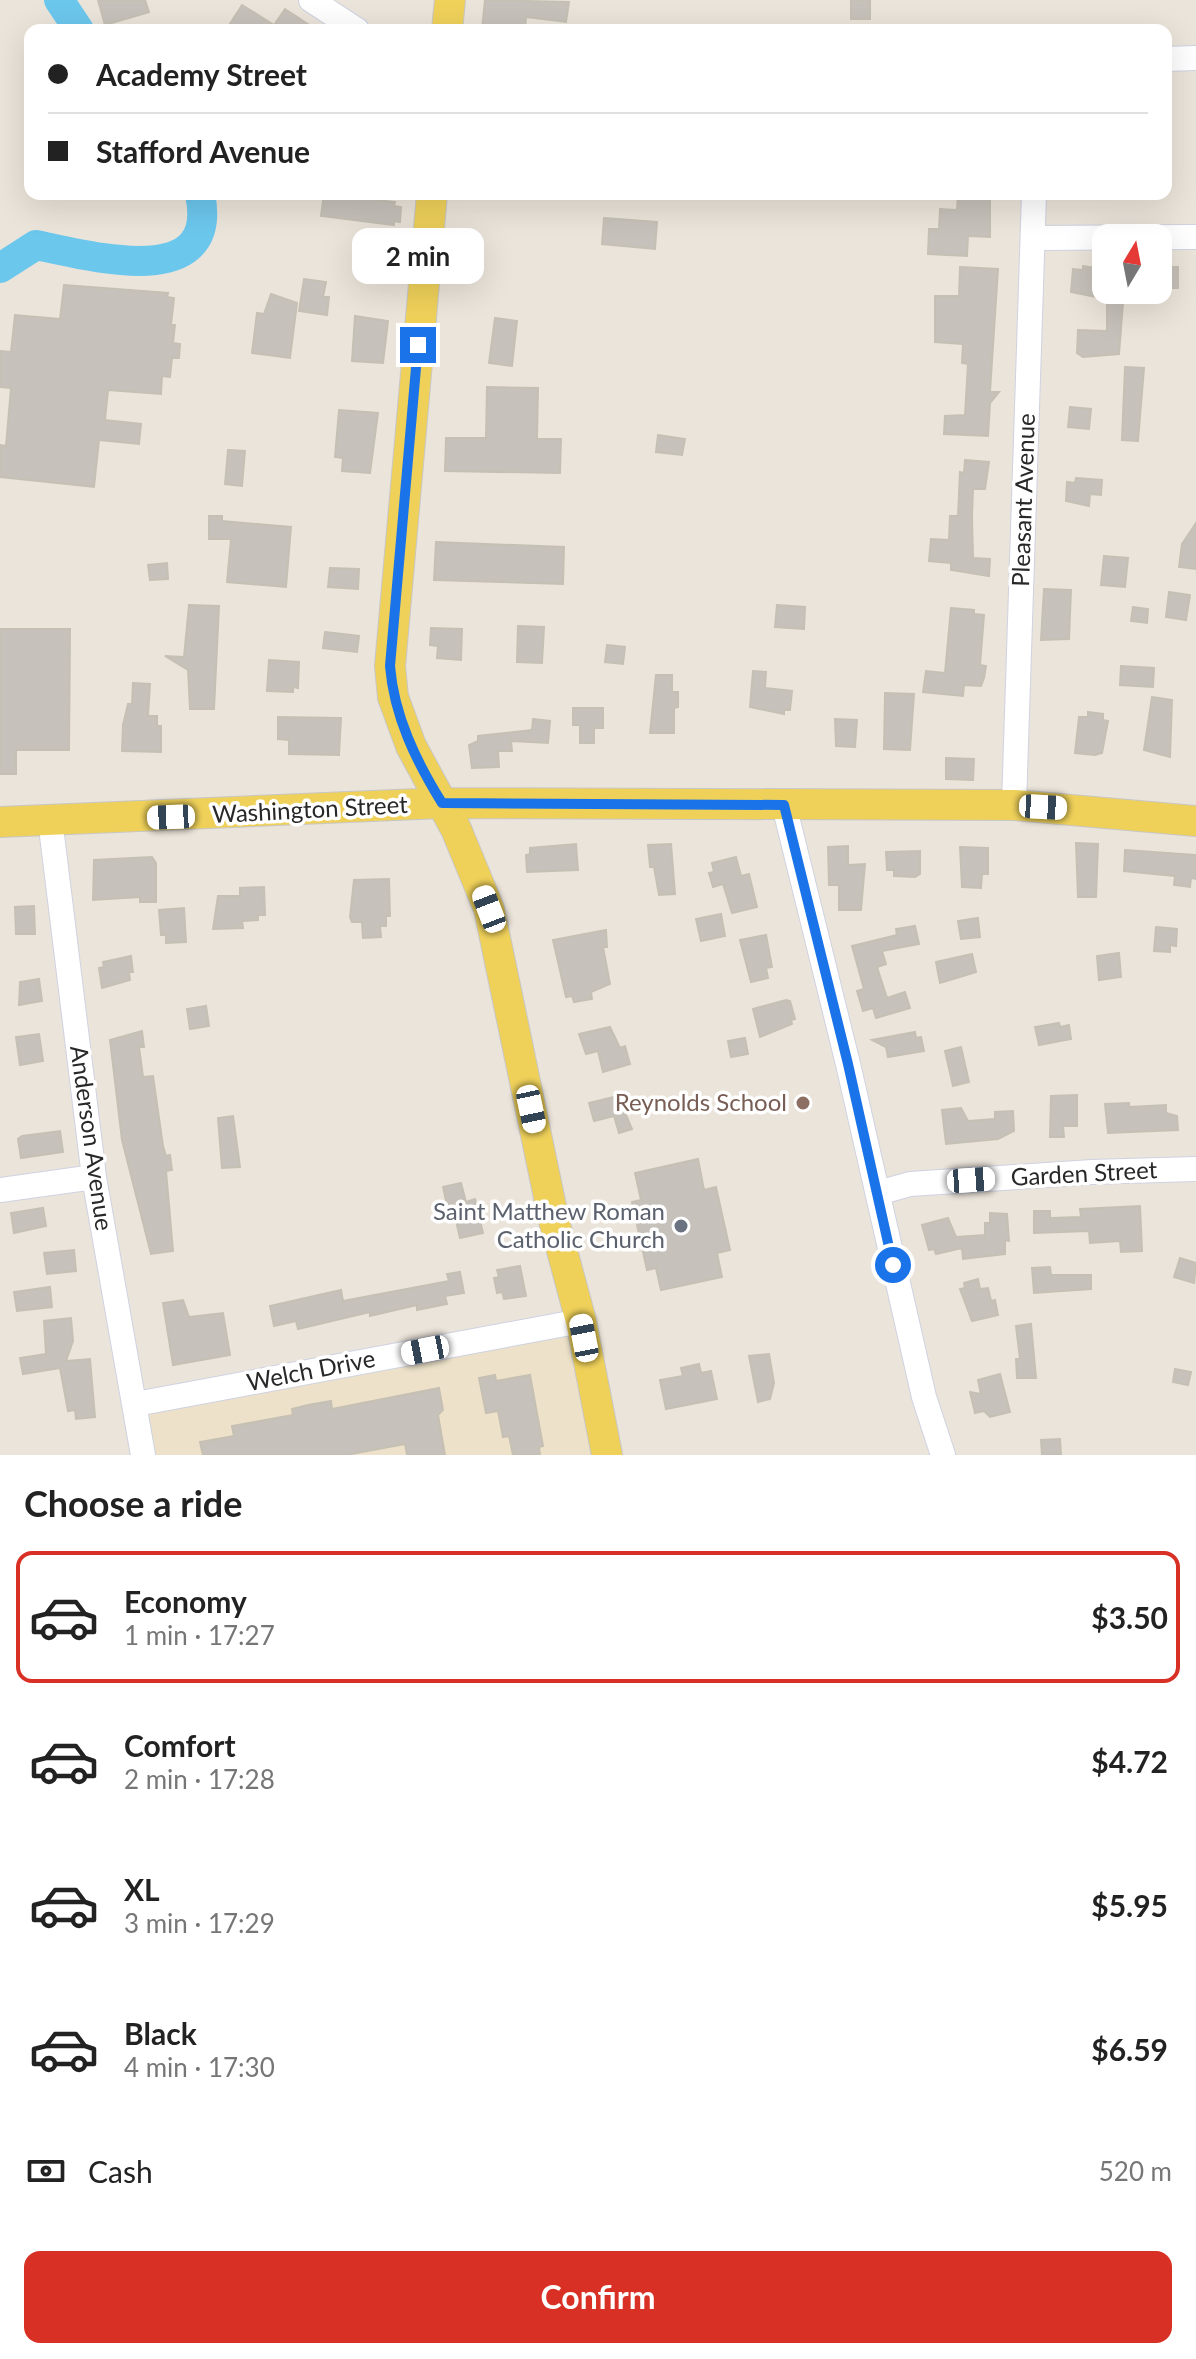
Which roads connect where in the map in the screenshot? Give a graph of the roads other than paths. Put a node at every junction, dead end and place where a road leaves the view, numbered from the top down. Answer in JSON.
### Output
{"nodes":[{"id":1,"x":311,"y":0,"type":"edge"},
{"id":2,"x":450,"y":0,"type":"edge"},
{"id":3,"x":348,"y":24,"type":"edge"},
{"id":4,"x":448,"y":24,"type":"edge"},
{"id":5,"x":1196,"y":58,"type":"edge"},
{"id":6,"x":1172,"y":59,"type":"edge"},
{"id":7,"x":431,"y":200,"type":"edge"},
{"id":8,"x":1034,"y":200,"type":"edge"},
{"id":9,"x":1196,"y":237,"type":"edge"},
{"id":10,"x":1033,"y":238,"type":"junction"},
{"id":11,"x":442,"y":803,"type":"junction"},
{"id":12,"x":784,"y":805,"type":"junction"},
{"id":13,"x":1014,"y":805,"type":"junction"},
{"id":14,"x":50,"y":819,"type":"junction"},
{"id":15,"x":1196,"y":821,"type":"edge"},
{"id":16,"x":0,"y":822,"type":"edge"},
{"id":17,"x":1196,"y":1169,"type":"edge"},
{"id":18,"x":94,"y":1177,"type":"junction"},
{"id":19,"x":0,"y":1190,"type":"edge"},
{"id":20,"x":878,"y":1193,"type":"junction"},
{"id":21,"x":581,"y":1321,"type":"junction"},
{"id":22,"x":136,"y":1404,"type":"junction"},
{"id":23,"x":143,"y":1455,"type":"edge"},
{"id":24,"x":607,"y":1455,"type":"edge"},
{"id":25,"x":943,"y":1455,"type":"edge"}],
"edges":[{"from":1,"to":3,"type":"street"},
{"from":2,"to":4,"type":"main road"},
{"from":5,"to":6,"type":"street"},
{"from":7,"to":11,"type":"main road"},
{"from":8,"to":10,"type":"street","name":"Pleasant Avenue"},
{"from":9,"to":10,"type":"street"},
{"from":10,"to":13,"type":"street","name":"Pleasant Avenue"},
{"from":11,"to":12,"type":"main road","name":"Washington Street"},
{"from":11,"to":14,"type":"main road","name":"Washington Street"},
{"from":11,"to":21,"type":"main road"},
{"from":12,"to":13,"type":"main road","name":"Washington Street"},
{"from":12,"to":20,"type":"street"},
{"from":13,"to":15,"type":"main road","name":"Washington Street"},
{"from":14,"to":16,"type":"main road","name":"Washington Street"},
{"from":14,"to":18,"type":"street","name":"Anderson Avenue"},
{"from":17,"to":20,"type":"street","name":"Garden Street"},
{"from":18,"to":19,"type":"street"},
{"from":18,"to":22,"type":"street","name":"Anderson Avenue"},
{"from":20,"to":25,"type":"street"},
{"from":21,"to":22,"type":"street","name":"Welch Drive"},
{"from":21,"to":24,"type":"main road"},
{"from":22,"to":23,"type":"street","name":"Anderson Avenue"}]}
